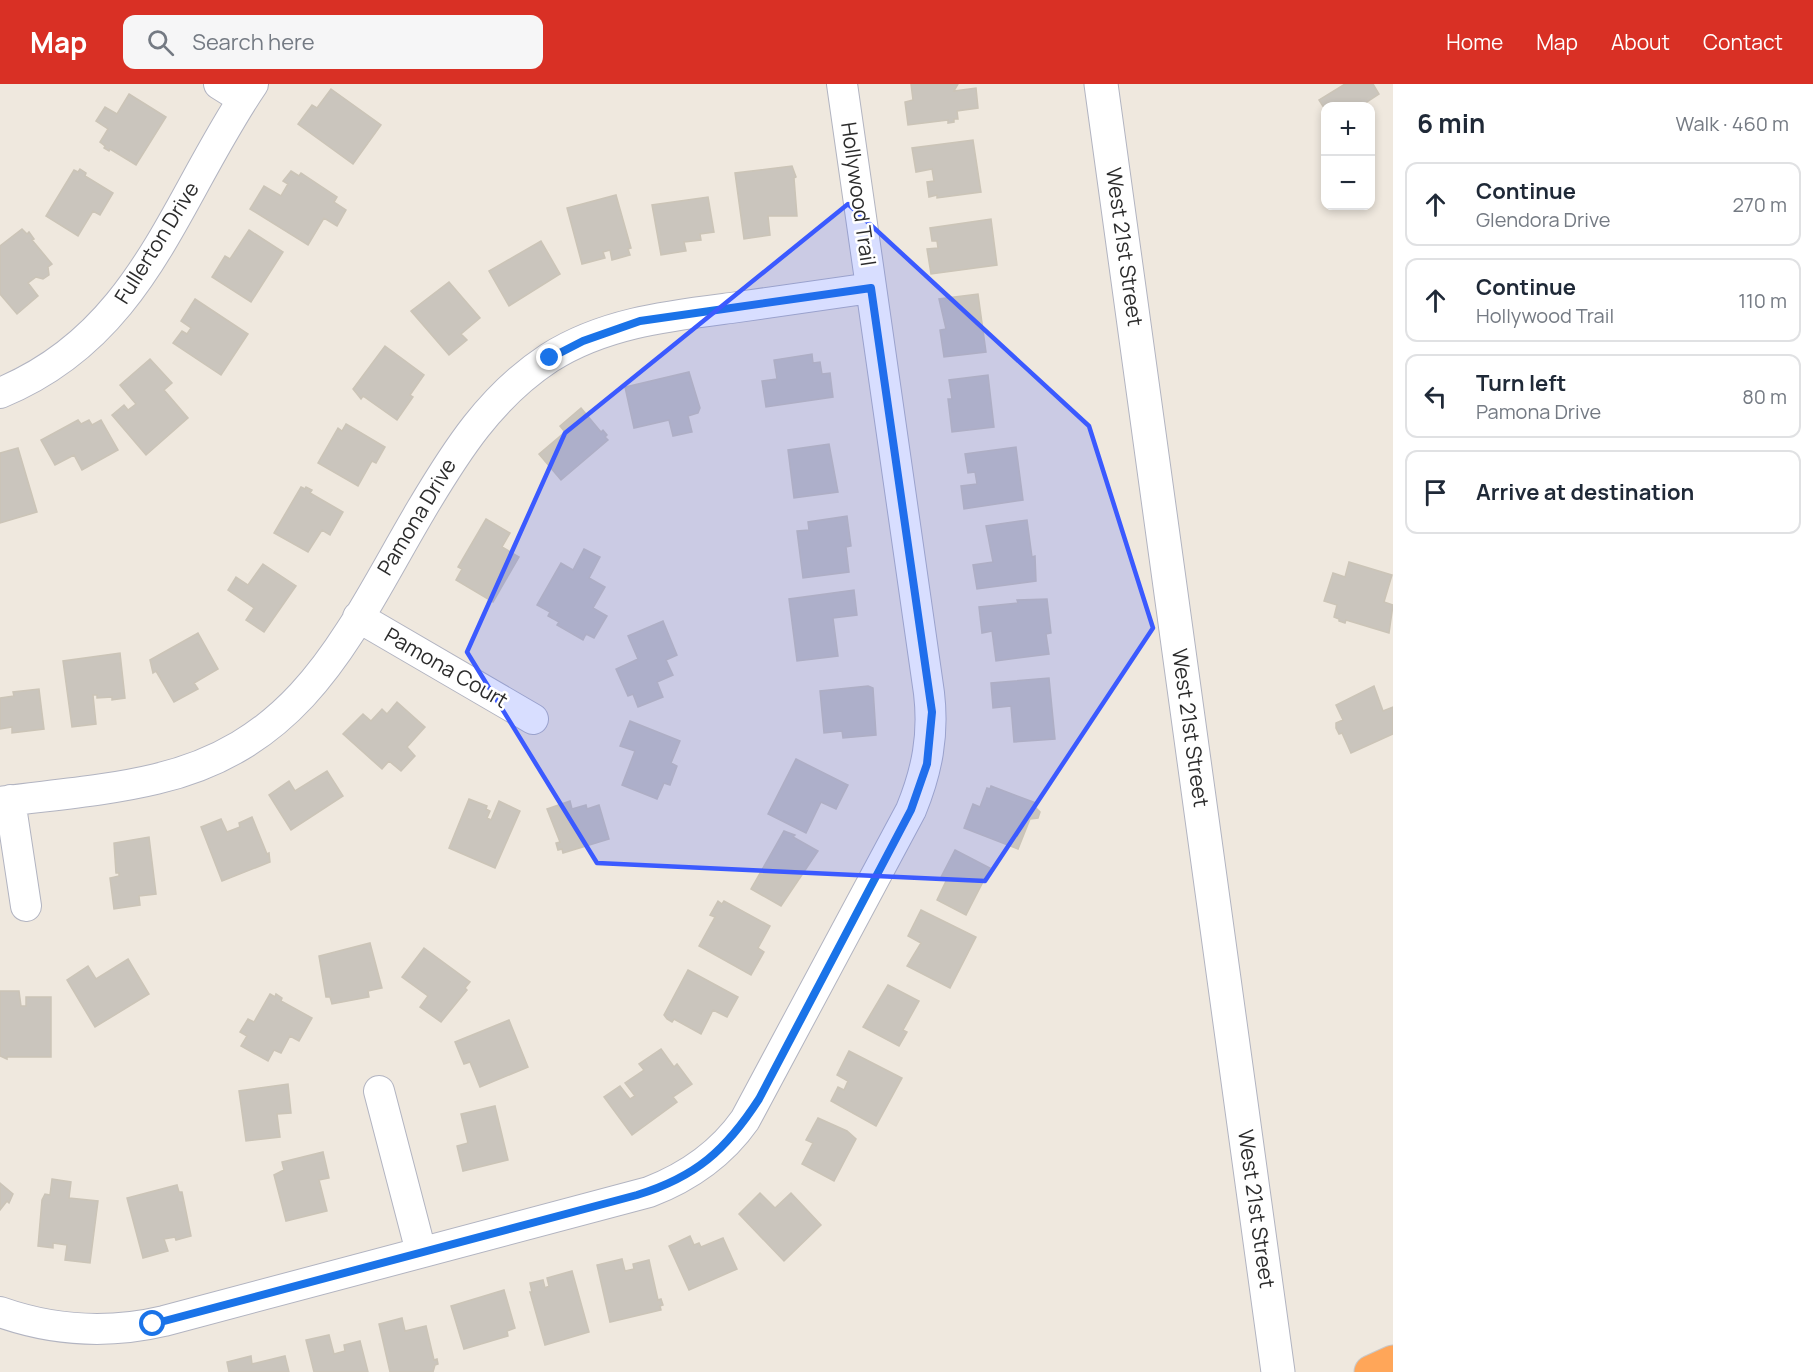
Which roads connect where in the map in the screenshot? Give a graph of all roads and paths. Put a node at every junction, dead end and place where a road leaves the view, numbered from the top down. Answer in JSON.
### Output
{"nodes":[{"id":1,"x":842,"y":84,"type":"edge"},
{"id":2,"x":1101,"y":84,"type":"edge"},
{"id":3,"x":239,"y":89,"type":"edge"},
{"id":4,"x":871,"y":288,"type":"junction"},
{"id":5,"x":0,"y":393,"type":"edge"},
{"id":6,"x":358,"y":617,"type":"junction"},
{"id":7,"x":533,"y":719,"type":"dead end"},
{"id":8,"x":5,"y":801,"type":"edge"},
{"id":9,"x":26,"y":906,"type":"dead end"},
{"id":10,"x":378,"y":1090,"type":"dead end"},
{"id":11,"x":421,"y":1252,"type":"junction"},
{"id":12,"x":0,"y":1312,"type":"edge"},
{"id":13,"x":1393,"y":1362,"type":"edge"},
{"id":14,"x":1278,"y":1372,"type":"edge"},
{"id":15,"x":1371,"y":1372,"type":"edge"}],
"edges":[{"from":1,"to":4,"type":"street","name":"Hollywood Trail"},
{"from":2,"to":14,"type":"street","name":"West 21st Street"},
{"from":3,"to":5,"type":"street","name":"Fullerton Drive"},
{"from":4,"to":6,"type":"street","name":"Pamona Drive"},
{"from":4,"to":11,"type":"street","name":"Hollywood Trail"},
{"from":6,"to":7,"type":"street","name":"Pamona Court"},
{"from":6,"to":8,"type":"street","name":"Pamona Drive"},
{"from":8,"to":9,"type":"street"},
{"from":10,"to":11,"type":"street"},
{"from":11,"to":12,"type":"street","name":"Hollywood Trail"},
{"from":13,"to":15,"type":"highway"}]}
